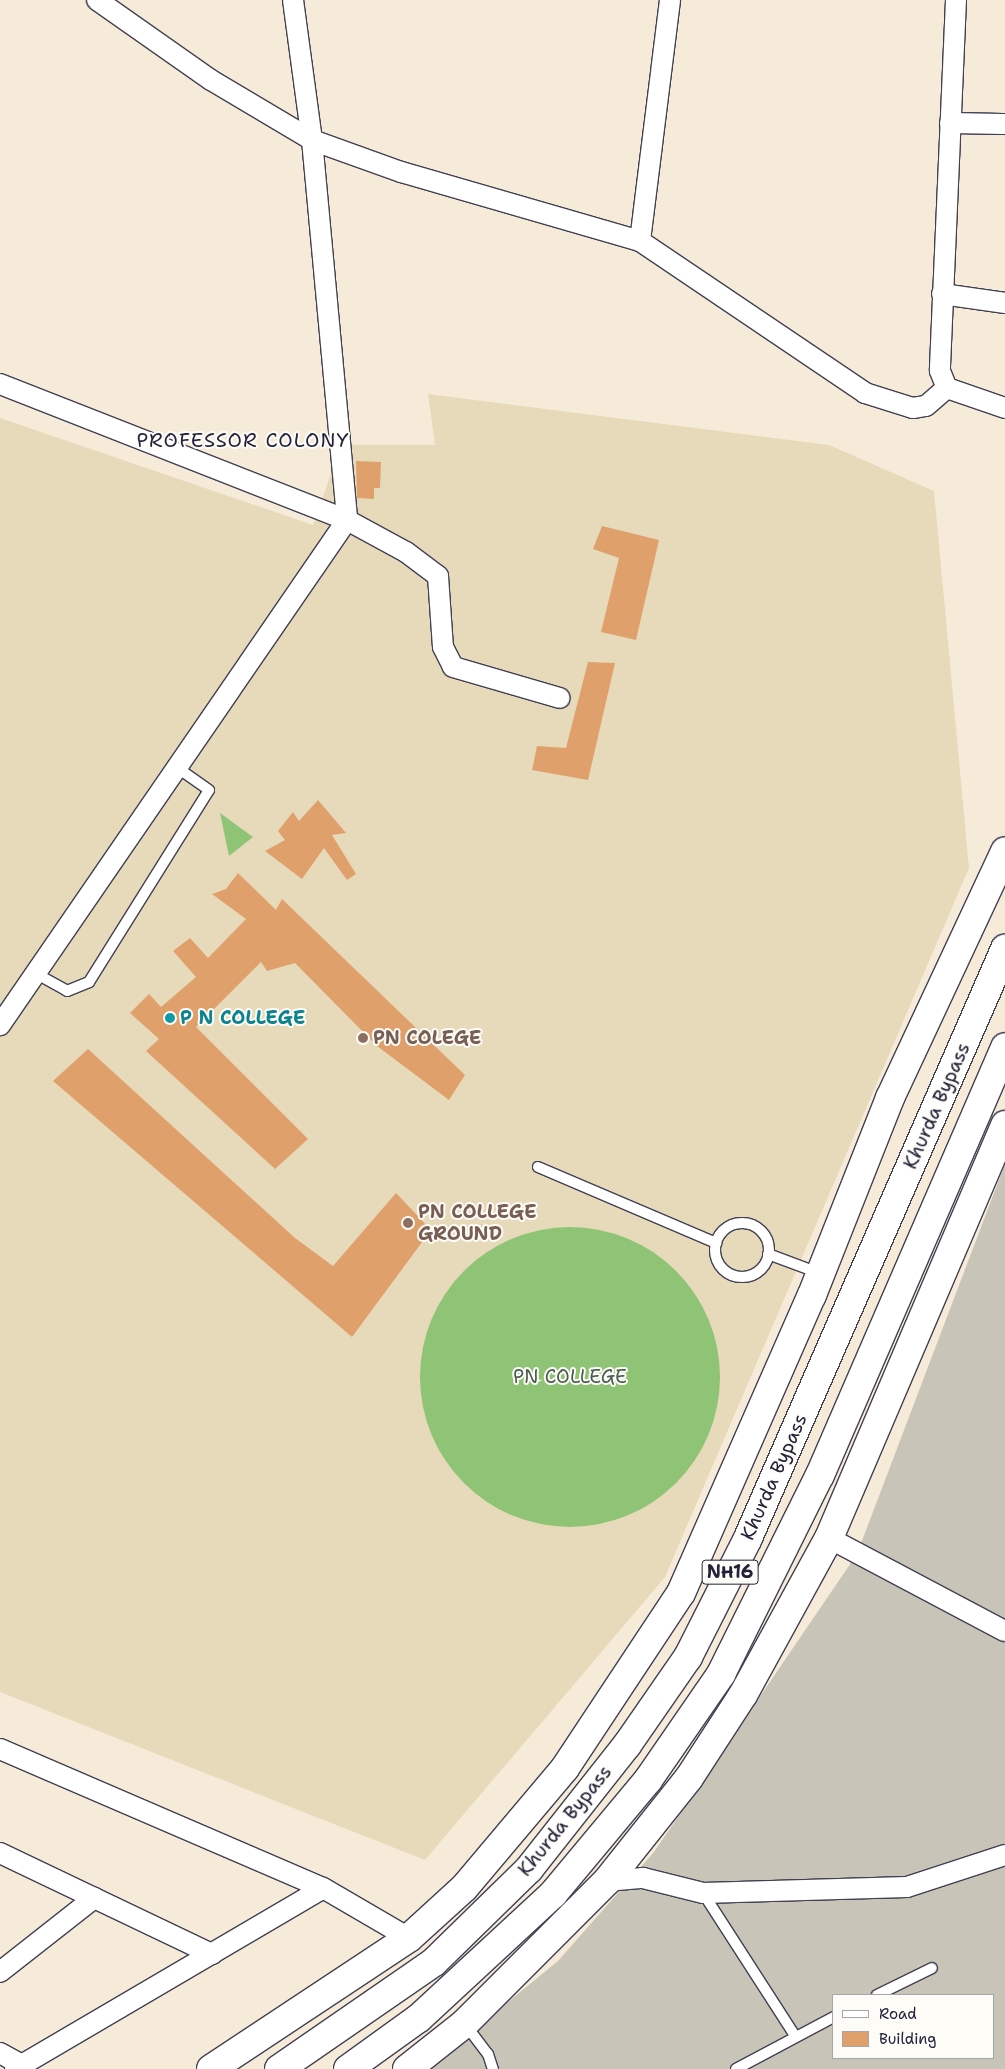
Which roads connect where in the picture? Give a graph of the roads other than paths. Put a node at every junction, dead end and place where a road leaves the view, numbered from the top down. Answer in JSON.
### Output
{"nodes":[{"id":1,"x":97,"y":0,"type":"edge"},
{"id":2,"x":293,"y":0,"type":"edge"},
{"id":3,"x":670,"y":0,"type":"edge"},
{"id":4,"x":956,"y":0,"type":"edge"},
{"id":5,"x":950,"y":123,"type":"junction"},
{"id":6,"x":1005,"y":124,"type":"edge"},
{"id":7,"x":312,"y":140,"type":"junction"},
{"id":8,"x":640,"y":241,"type":"junction"},
{"id":9,"x":942,"y":294,"type":"junction"},
{"id":10,"x":1005,"y":303,"type":"edge"},
{"id":11,"x":0,"y":384,"type":"edge"},
{"id":12,"x":947,"y":388,"type":"junction"},
{"id":13,"x":1005,"y":408,"type":"edge"},
{"id":14,"x":347,"y":520,"type":"junction"},
{"id":15,"x":560,"y":698,"type":"dead end"},
{"id":16,"x":175,"y":766,"type":"junction"},
{"id":17,"x":1005,"y":852,"type":"edge"},
{"id":18,"x":1005,"y":949,"type":"edge"},
{"id":19,"x":35,"y":973,"type":"junction"},
{"id":20,"x":0,"y":1025,"type":"edge"},
{"id":21,"x":1005,"y":1046,"type":"edge"},
{"id":22,"x":1005,"y":1125,"type":"edge"},
{"id":23,"x":538,"y":1166,"type":"dead end"},
{"id":24,"x":716,"y":1243,"type":"junction"},
{"id":25,"x":768,"y":1254,"type":"junction"},
{"id":26,"x":819,"y":1273,"type":"junction"},
{"id":27,"x":829,"y":1538,"type":"junction"},
{"id":28,"x":1005,"y":1631,"type":"edge"},
{"id":29,"x":0,"y":1749,"type":"edge"},
{"id":30,"x":0,"y":1853,"type":"edge"},
{"id":31,"x":1005,"y":1855,"type":"edge"},
{"id":32,"x":607,"y":1881,"type":"junction"},
{"id":33,"x":324,"y":1888,"type":"junction"},
{"id":34,"x":703,"y":1893,"type":"junction"},
{"id":35,"x":94,"y":1898,"type":"junction"},
{"id":36,"x":410,"y":1938,"type":"junction"},
{"id":37,"x":212,"y":1954,"type":"junction"},
{"id":38,"x":932,"y":1968,"type":"dead end"},
{"id":39,"x":0,"y":1972,"type":"edge"},
{"id":40,"x":879,"y":1994,"type":"edge"},
{"id":41,"x":832,"y":2018,"type":"edge"},
{"id":42,"x":464,"y":2024,"type":"junction"},
{"id":43,"x":795,"y":2036,"type":"junction"},
{"id":44,"x":0,"y":2053,"type":"edge"},
{"id":45,"x":19,"y":2067,"type":"edge"},
{"id":46,"x":211,"y":2069,"type":"edge"},
{"id":47,"x":279,"y":2069,"type":"edge"},
{"id":48,"x":348,"y":2069,"type":"edge"},
{"id":49,"x":407,"y":2069,"type":"edge"},
{"id":50,"x":493,"y":2069,"type":"edge"},
{"id":51,"x":736,"y":2069,"type":"edge"}],
"edges":[{"from":1,"to":7,"type":"street"},
{"from":2,"to":7,"type":"street"},
{"from":3,"to":8,"type":"street"},
{"from":4,"to":5,"type":"street"},
{"from":5,"to":6,"type":"street"},
{"from":5,"to":9,"type":"street"},
{"from":7,"to":8,"type":"street"},
{"from":7,"to":14,"type":"street"},
{"from":8,"to":12,"type":"street"},
{"from":9,"to":10,"type":"street"},
{"from":9,"to":12,"type":"street"},
{"from":11,"to":14,"type":"street"},
{"from":12,"to":13,"type":"street"},
{"from":14,"to":15,"type":"street"},
{"from":14,"to":16,"type":"street"},
{"from":16,"to":19,"type":"street"},
{"from":16,"to":19,"type":"lane"},
{"from":17,"to":26,"type":"main road"},
{"from":18,"to":47,"type":"main road","name":"Khurda Bypass","number":"NH16"},
{"from":19,"to":20,"type":"street"},
{"from":21,"to":48,"type":"main road","name":"Khurda Bypass","number":"NH16"},
{"from":22,"to":27,"type":"main road"},
{"from":23,"to":24,"type":"lane"},
{"from":24,"to":25,"type":"lane"},
{"from":24,"to":25,"type":"lane"},
{"from":25,"to":26,"type":"lane"},
{"from":26,"to":36,"type":"main road"},
{"from":27,"to":28,"type":"street"},
{"from":27,"to":32,"type":"main road"},
{"from":29,"to":33,"type":"street"},
{"from":30,"to":35,"type":"street"},
{"from":31,"to":34,"type":"street"},
{"from":32,"to":34,"type":"street"},
{"from":32,"to":42,"type":"main road"},
{"from":33,"to":36,"type":"street"},
{"from":33,"to":37,"type":"street"},
{"from":34,"to":43,"type":"lane"},
{"from":35,"to":37,"type":"street"},
{"from":35,"to":39,"type":"street"},
{"from":36,"to":46,"type":"main road"},
{"from":37,"to":45,"type":"street"},
{"from":38,"to":40,"type":"lane"},
{"from":41,"to":43,"type":"lane"},
{"from":42,"to":49,"type":"main road"},
{"from":42,"to":50,"type":"lane"},
{"from":43,"to":51,"type":"lane"},
{"from":44,"to":45,"type":"street"}]}
